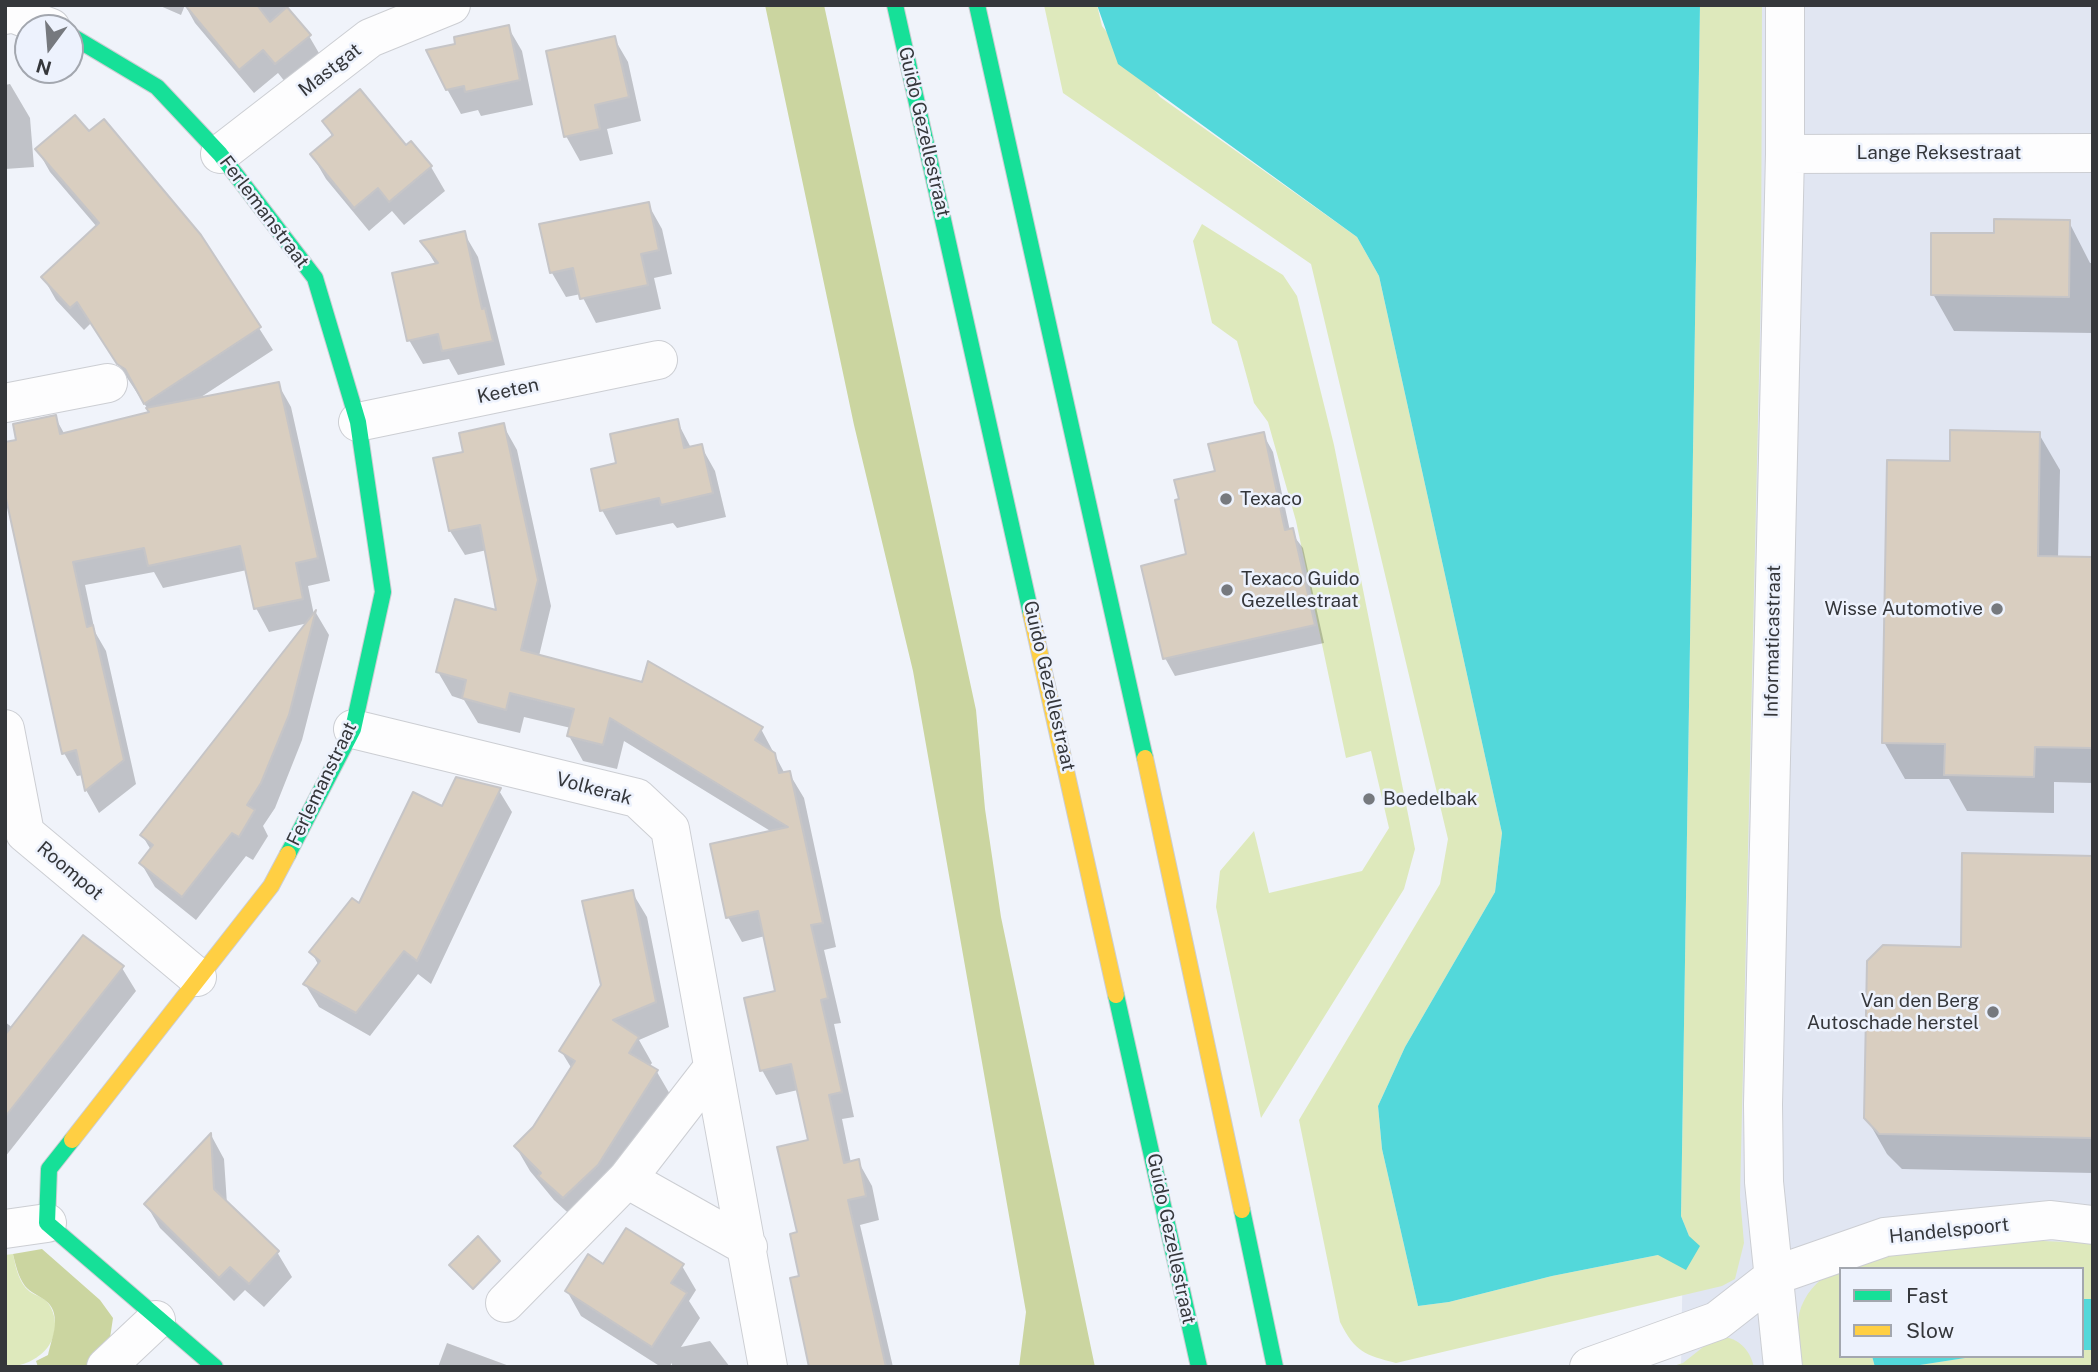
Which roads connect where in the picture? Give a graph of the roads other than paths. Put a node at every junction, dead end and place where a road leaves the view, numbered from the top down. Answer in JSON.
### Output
{"nodes":[{"id":1,"x":451,"y":5,"type":"edge"},
{"id":2,"x":895,"y":5,"type":"edge"},
{"id":3,"x":977,"y":5,"type":"edge"},
{"id":4,"x":1785,"y":5,"type":"edge"},
{"id":5,"x":84,"y":43,"type":"edge"},
{"id":6,"x":2093,"y":153,"type":"edge"},
{"id":7,"x":220,"y":154,"type":"junction"},
{"id":8,"x":1784,"y":154,"type":"junction"},
{"id":9,"x":658,"y":360,"type":"dead end"},
{"id":10,"x":108,"y":383,"type":"dead end"},
{"id":11,"x":5,"y":403,"type":"edge"},
{"id":12,"x":358,"y":422,"type":"junction"},
{"id":13,"x":5,"y":729,"type":"edge"},
{"id":14,"x":353,"y":729,"type":"junction"},
{"id":15,"x":15,"y":835,"type":"edge"},
{"id":16,"x":197,"y":976,"type":"junction"},
{"id":17,"x":712,"y":1069,"type":"junction"},
{"id":18,"x":626,"y":1179,"type":"junction"},
{"id":19,"x":47,"y":1223,"type":"junction"},
{"id":20,"x":2093,"y":1225,"type":"edge"},
{"id":21,"x":5,"y":1229,"type":"edge"},
{"id":22,"x":748,"y":1247,"type":"junction"},
{"id":23,"x":1776,"y":1275,"type":"junction"},
{"id":24,"x":505,"y":1303,"type":"dead end"},
{"id":25,"x":156,"y":1320,"type":"junction"},
{"id":26,"x":106,"y":1367,"type":"edge"},
{"id":27,"x":215,"y":1367,"type":"edge"},
{"id":28,"x":768,"y":1367,"type":"edge"},
{"id":29,"x":1199,"y":1367,"type":"edge"},
{"id":30,"x":1275,"y":1367,"type":"edge"},
{"id":31,"x":1589,"y":1367,"type":"edge"},
{"id":32,"x":1783,"y":1367,"type":"edge"}],
"edges":[{"from":1,"to":7,"type":"street","name":"Mastgat"},
{"from":2,"to":29,"type":"main road","name":"Guido Gezellestraat"},
{"from":3,"to":30,"type":"main road"},
{"from":4,"to":8,"type":"street","name":"Informaticastraat"},
{"from":5,"to":7,"type":"main road","name":"Ferlemanstraat"},
{"from":6,"to":8,"type":"street","name":"Lange Reksestraat"},
{"from":7,"to":12,"type":"main road","name":"Ferlemanstraat"},
{"from":8,"to":23,"type":"street","name":"Informaticastraat"},
{"from":9,"to":12,"type":"street","name":"Keeten"},
{"from":10,"to":11,"type":"street"},
{"from":12,"to":14,"type":"main road","name":"Ferlemanstraat"},
{"from":13,"to":15,"type":"street","name":"Roompot"},
{"from":14,"to":16,"type":"main road","name":"Ferlemanstraat"},
{"from":14,"to":17,"type":"street","name":"Volkerak"},
{"from":15,"to":16,"type":"street","name":"Roompot"},
{"from":16,"to":19,"type":"main road","name":"Ferlemanstraat"},
{"from":17,"to":18,"type":"street"},
{"from":17,"to":22,"type":"street","name":"Volkerak"},
{"from":18,"to":22,"type":"street"},
{"from":18,"to":24,"type":"street"},
{"from":19,"to":21,"type":"street"},
{"from":19,"to":25,"type":"main road"},
{"from":20,"to":23,"type":"street","name":"Handelspoort"},
{"from":22,"to":28,"type":"street","name":"Volkerak"},
{"from":23,"to":31,"type":"street","name":"Handelspoort"},
{"from":23,"to":32,"type":"street"},
{"from":25,"to":26,"type":"street"},
{"from":25,"to":27,"type":"main road"}]}
